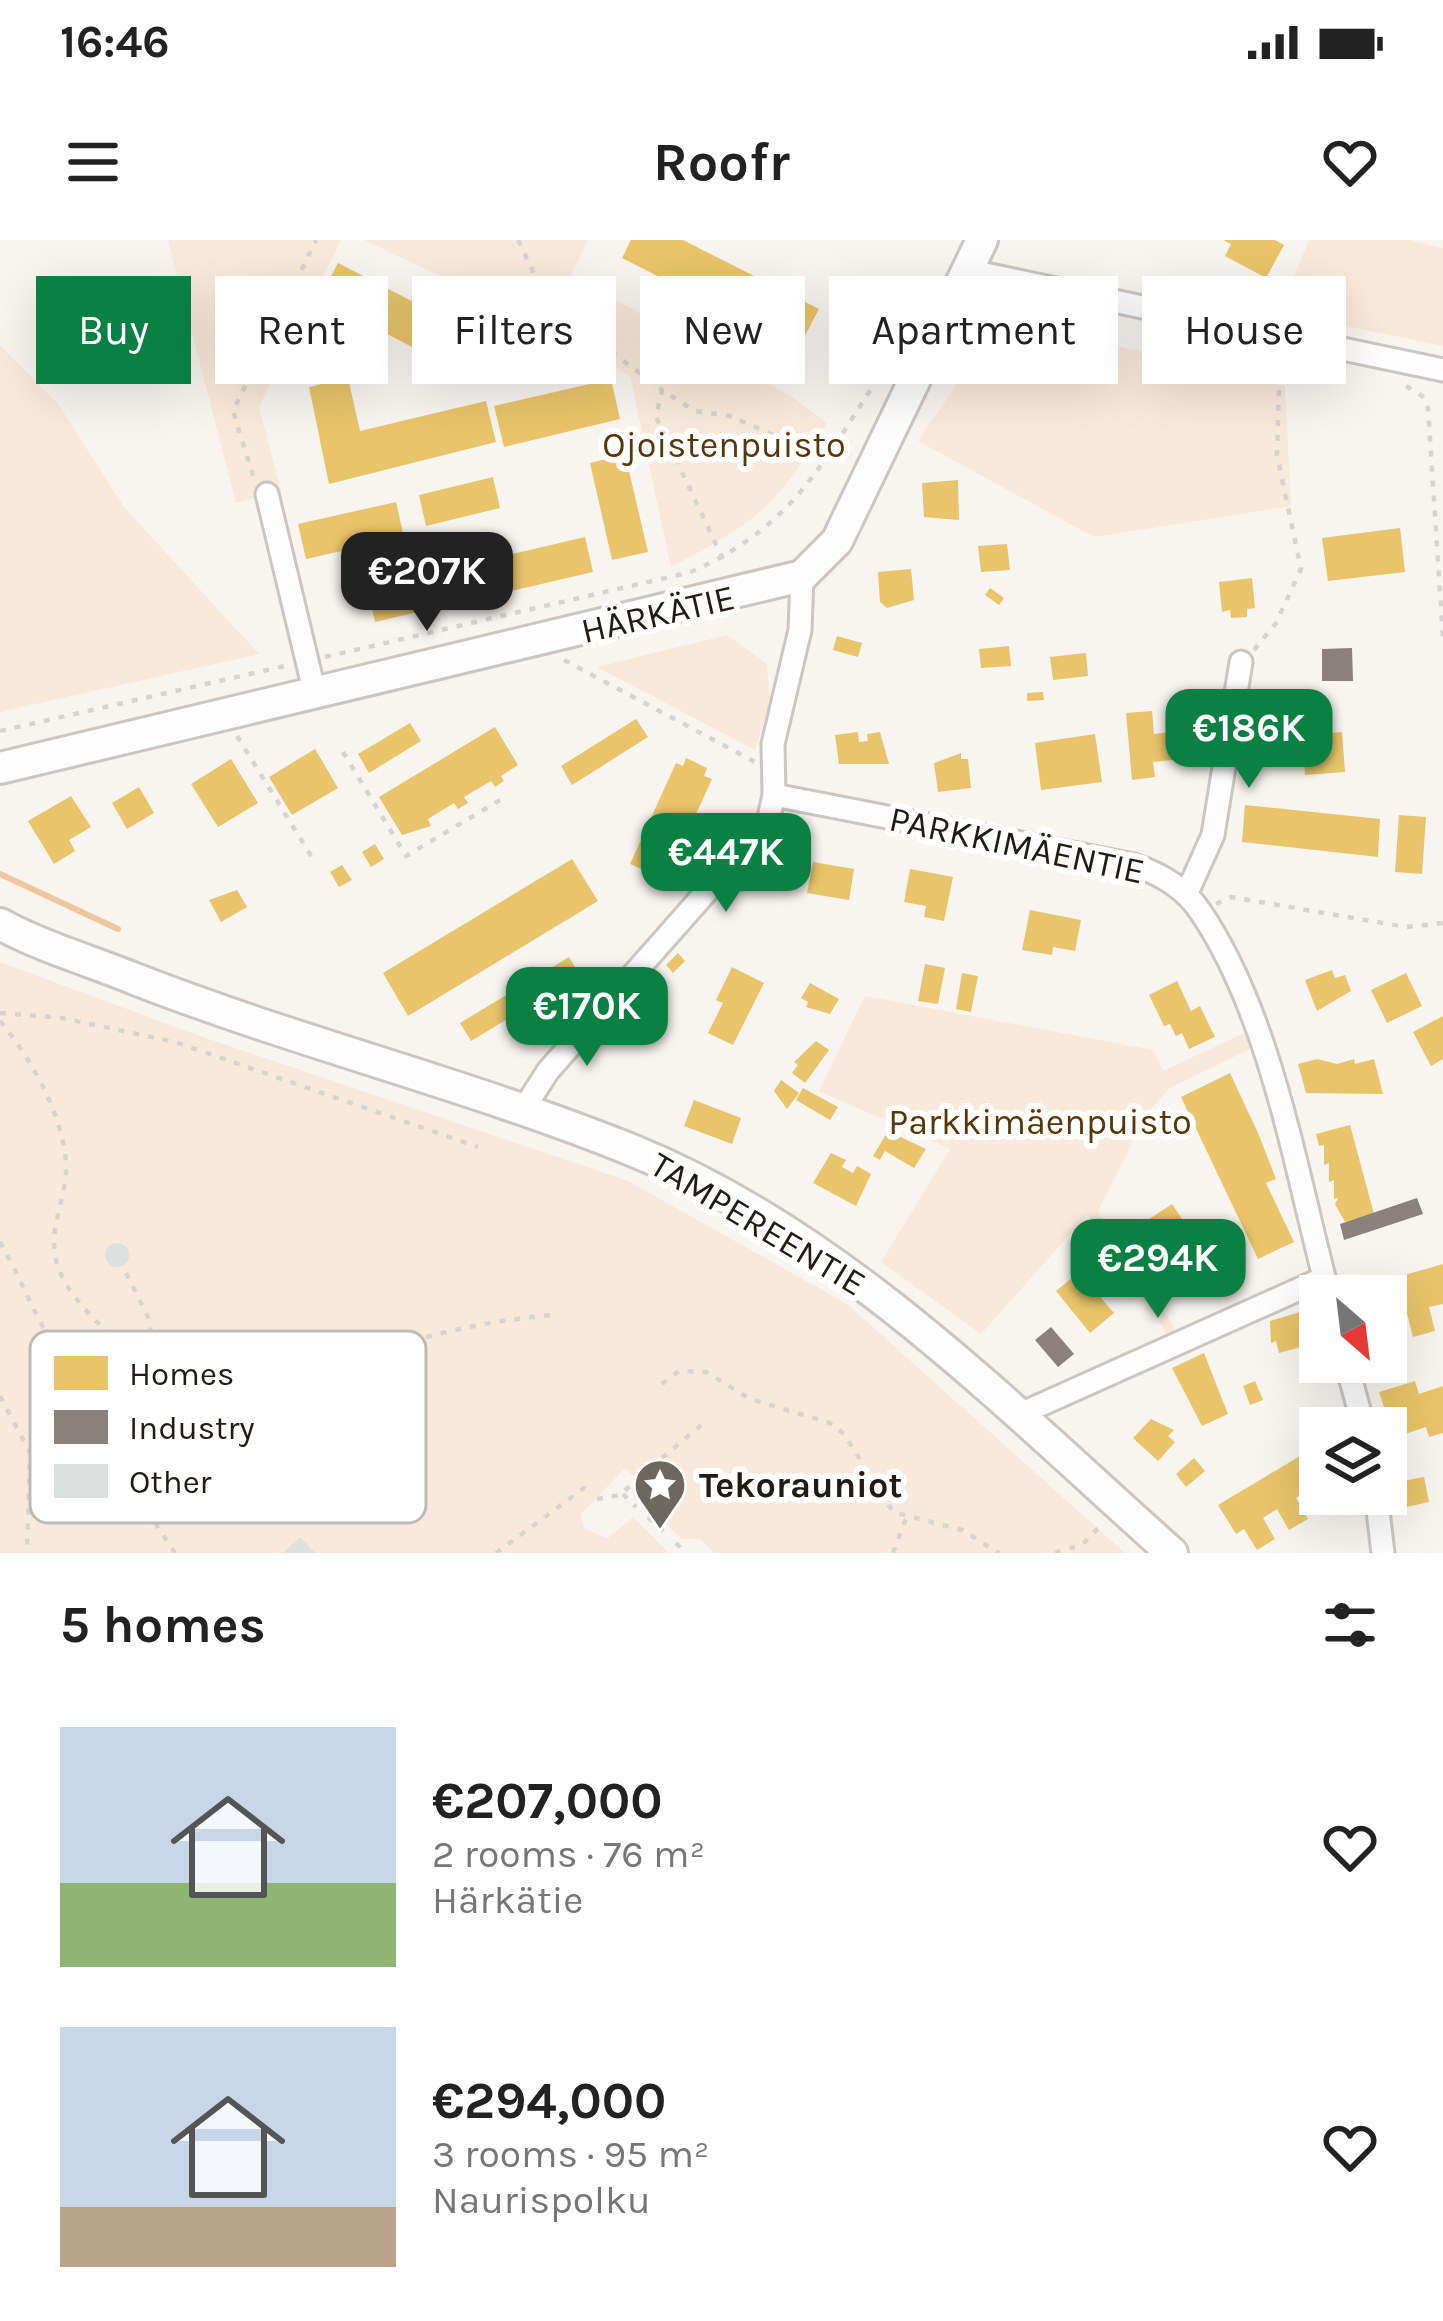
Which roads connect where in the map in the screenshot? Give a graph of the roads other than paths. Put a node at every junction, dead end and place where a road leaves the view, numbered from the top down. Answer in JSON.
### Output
{"nodes":[{"id":1,"x":982,"y":240,"type":"edge"},
{"id":2,"x":966,"y":270,"type":"junction"},
{"id":3,"x":1443,"y":370,"type":"edge"},
{"id":4,"x":267,"y":494,"type":"road end"},
{"id":5,"x":802,"y":576,"type":"junction"},
{"id":6,"x":1241,"y":662,"type":"road end"},
{"id":7,"x":315,"y":694,"type":"junction"},
{"id":8,"x":0,"y":768,"type":"edge"},
{"id":9,"x":774,"y":795,"type":"junction"},
{"id":10,"x":1193,"y":903,"type":"junction"},
{"id":11,"x":0,"y":924,"type":"edge"},
{"id":12,"x":523,"y":1110,"type":"junction"},
{"id":13,"x":1323,"y":1275,"type":"edge"},
{"id":14,"x":1299,"y":1298,"type":"edge"},
{"id":15,"x":1016,"y":1416,"type":"junction"},
{"id":16,"x":1378,"y":1515,"type":"edge"},
{"id":17,"x":1172,"y":1553,"type":"edge"},
{"id":18,"x":1383,"y":1553,"type":"edge"}],
"edges":[{"from":1,"to":2,"type":"main road"},
{"from":2,"to":3,"type":"street"},
{"from":2,"to":5,"type":"main road"},
{"from":4,"to":7,"type":"street"},
{"from":5,"to":7,"type":"main road","name":"HÄRKÄTIE"},
{"from":5,"to":9,"type":"street"},
{"from":6,"to":10,"type":"street"},
{"from":7,"to":8,"type":"main road","name":"HÄRKÄTIE"},
{"from":9,"to":10,"type":"street","name":"PARKKIMÄENTIE"},
{"from":9,"to":12,"type":"street"},
{"from":10,"to":13,"type":"street"},
{"from":11,"to":12,"type":"main road","name":"TAMPEREENTIE"},
{"from":12,"to":15,"type":"main road","name":"TAMPEREENTIE"},
{"from":14,"to":15,"type":"street"},
{"from":15,"to":17,"type":"main road","name":"TAMPEREENTIE"},
{"from":16,"to":18,"type":"street"}]}
